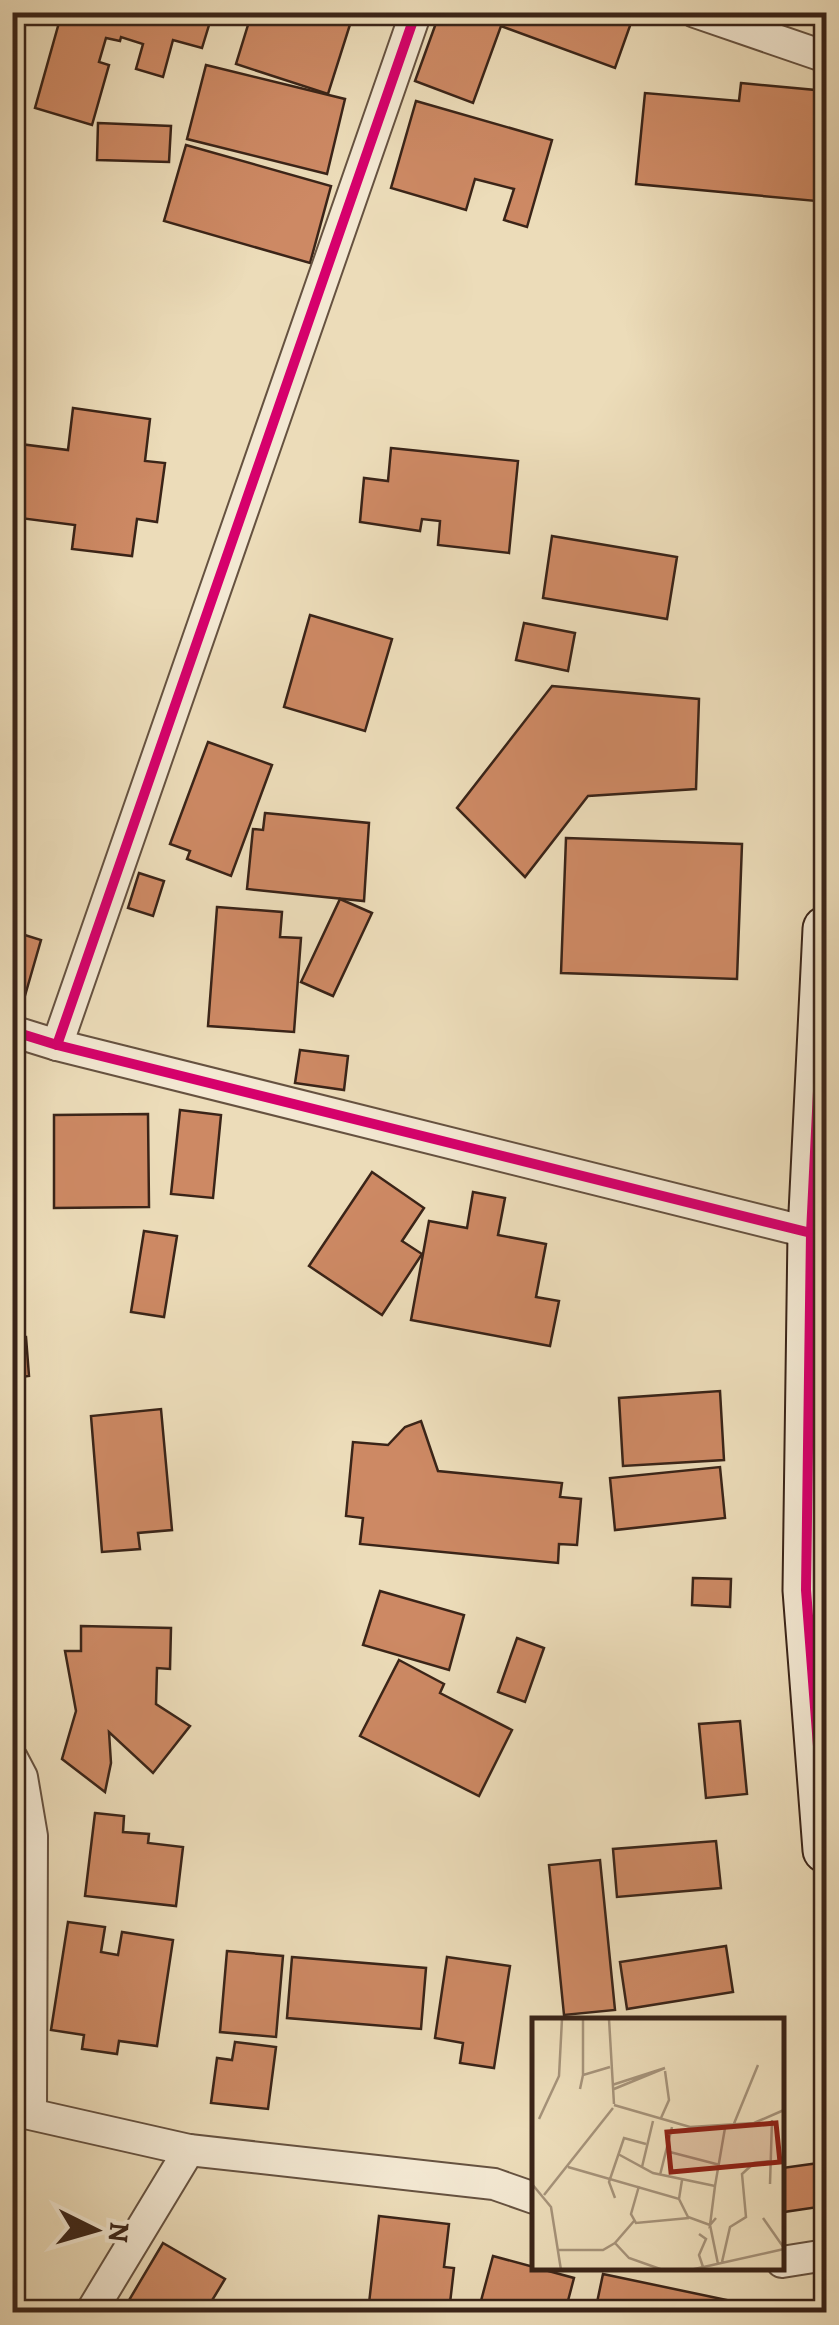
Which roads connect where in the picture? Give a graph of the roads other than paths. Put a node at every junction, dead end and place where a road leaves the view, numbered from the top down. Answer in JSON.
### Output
{"nodes":[{"id":1,"x":416,"y":12,"type":"edge"},
{"id":2,"x":694,"y":12,"type":"edge"},
{"id":3,"x":826,"y":57,"type":"edge"},
{"id":4,"x":826,"y":928,"type":"edge"},
{"id":5,"x":12,"y":1031,"type":"edge"},
{"id":6,"x":58,"y":1045,"type":"junction"},
{"id":7,"x":811,"y":1233,"type":"junction"},
{"id":8,"x":12,"y":1758,"type":"edge"},
{"id":9,"x":826,"y":1850,"type":"edge"},
{"id":10,"x":22,"y":2111,"type":"edge"},
{"id":11,"x":190,"y":2150,"type":"junction"},
{"id":12,"x":532,"y":2197,"type":"edge"},
{"id":13,"x":826,"y":2255,"type":"edge"},
{"id":14,"x":784,"y":2262,"type":"edge"},
{"id":15,"x":92,"y":2312,"type":"edge"}],
"edges":[{"from":1,"to":6,"type":"street"},
{"from":2,"to":3,"type":"street"},
{"from":4,"to":7,"type":"street"},
{"from":5,"to":6,"type":"street"},
{"from":6,"to":7,"type":"street"},
{"from":7,"to":9,"type":"street"},
{"from":8,"to":10,"type":"street"},
{"from":10,"to":11,"type":"street"},
{"from":11,"to":12,"type":"street"},
{"from":11,"to":15,"type":"street"},
{"from":13,"to":14,"type":"street"}]}
